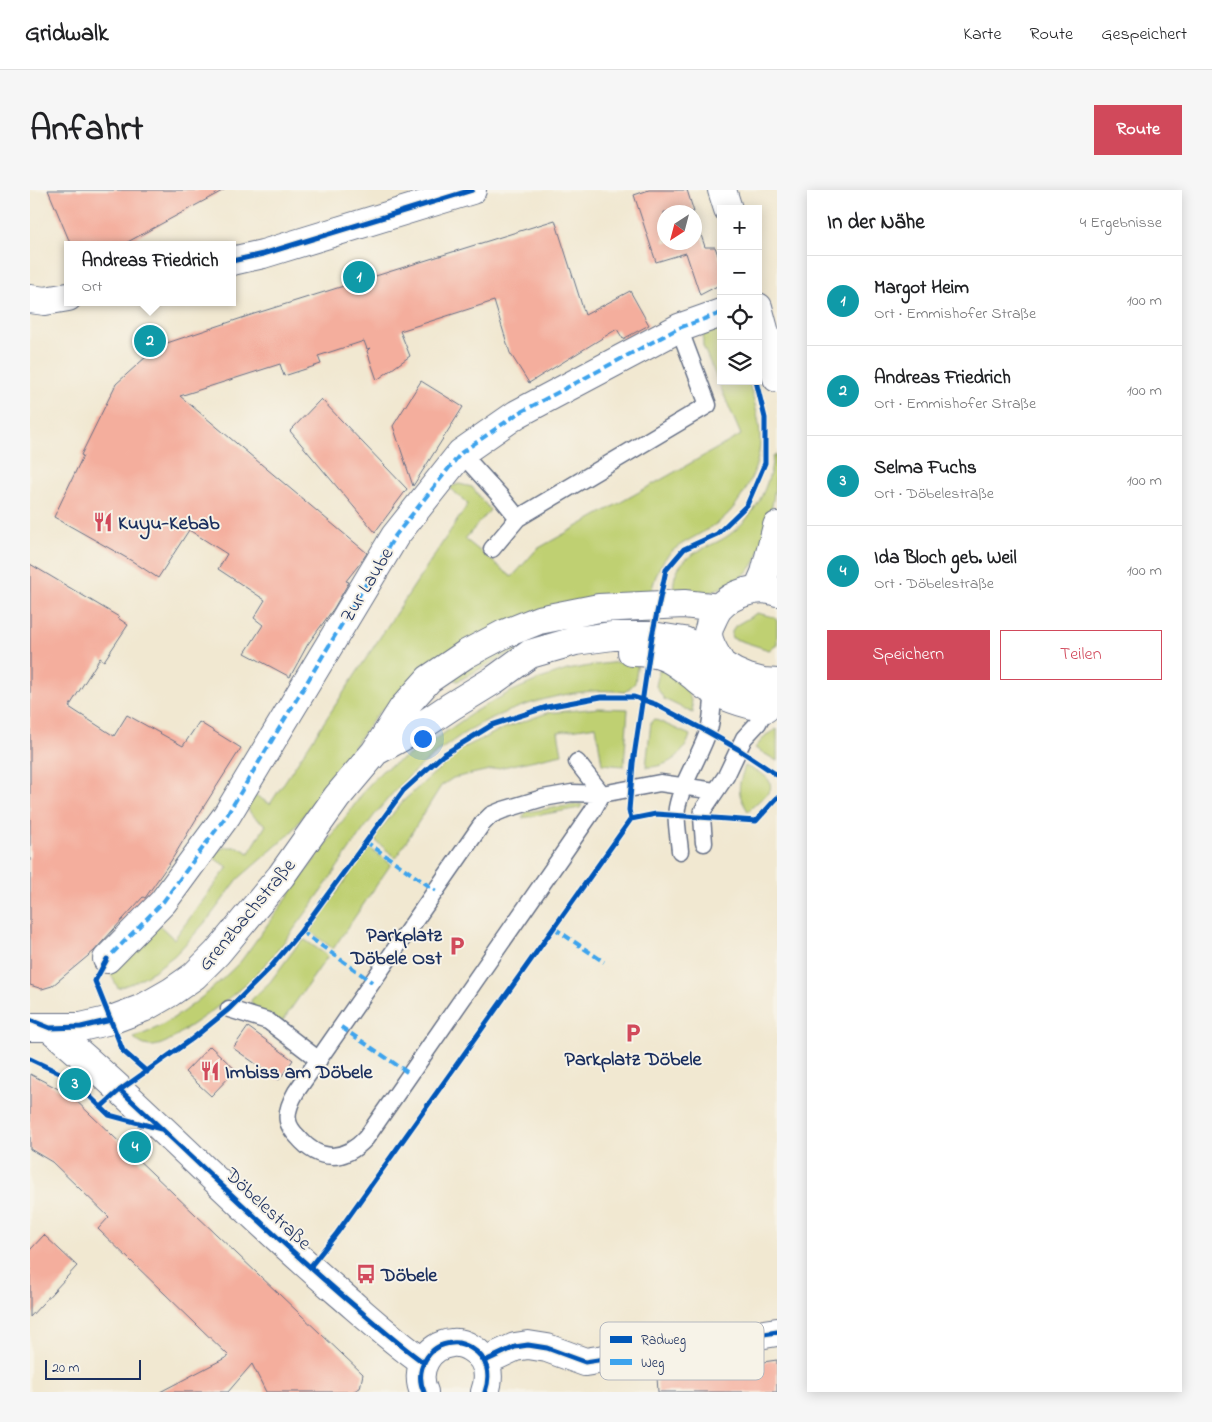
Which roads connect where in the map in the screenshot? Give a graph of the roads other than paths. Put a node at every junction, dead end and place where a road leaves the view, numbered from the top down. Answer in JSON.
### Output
{"nodes":[{"id":1,"x":472,"y":190,"type":"edge"},
{"id":2,"x":722,"y":190,"type":"edge"},
{"id":3,"x":727,"y":205,"type":"edge"},
{"id":4,"x":236,"y":260,"type":"edge"},
{"id":5,"x":64,"y":298,"type":"edge"},
{"id":6,"x":30,"y":299,"type":"edge"},
{"id":7,"x":717,"y":315,"type":"edge"},
{"id":8,"x":762,"y":322,"type":"edge"},
{"id":9,"x":679,"y":328,"type":"junction"},
{"id":10,"x":777,"y":378,"type":"edge"},
{"id":11,"x":461,"y":453,"type":"junction"},
{"id":12,"x":518,"y":518,"type":"junction"},
{"id":13,"x":777,"y":526,"type":"edge"},
{"id":14,"x":492,"y":550,"type":"dead end"},
{"id":15,"x":768,"y":590,"type":"edge"},
{"id":16,"x":719,"y":608,"type":"junction"},
{"id":17,"x":722,"y":665,"type":"junction"},
{"id":18,"x":494,"y":680,"type":"junction"},
{"id":19,"x":715,"y":691,"type":"junction"},
{"id":20,"x":773,"y":692,"type":"edge"},
{"id":21,"x":375,"y":752,"type":"junction"},
{"id":22,"x":578,"y":762,"type":"dead end"},
{"id":23,"x":684,"y":787,"type":"junction"},
{"id":24,"x":715,"y":791,"type":"junction"},
{"id":25,"x":602,"y":794,"type":"junction"},
{"id":26,"x":704,"y":843,"type":"dead end"},
{"id":27,"x":680,"y":851,"type":"dead end"},
{"id":28,"x":107,"y":959,"type":"dead end"},
{"id":29,"x":229,"y":1009,"type":"dead end"},
{"id":30,"x":37,"y":1026,"type":"edge"},
{"id":31,"x":319,"y":1060,"type":"junction"},
{"id":32,"x":777,"y":1332,"type":"edge"},
{"id":33,"x":764,"y":1334,"type":"edge"},
{"id":34,"x":600,"y":1360,"type":"edge"},
{"id":35,"x":485,"y":1361,"type":"junction"},
{"id":36,"x":424,"y":1362,"type":"junction"},
{"id":37,"x":424,"y":1392,"type":"edge"},
{"id":38,"x":485,"y":1392,"type":"edge"}],
"edges":[{"from":1,"to":4,"type":"street"},
{"from":2,"to":3,"type":"street"},
{"from":5,"to":6,"type":"street"},
{"from":7,"to":9,"type":"street","name":"Zur Laube"},
{"from":8,"to":10,"type":"street"},
{"from":9,"to":11,"type":"street","name":"Zur Laube"},
{"from":9,"to":12,"type":"lane"},
{"from":11,"to":12,"type":"lane"},
{"from":11,"to":28,"type":"street","name":"Zur Laube"},
{"from":12,"to":14,"type":"lane"},
{"from":13,"to":15,"type":"street"},
{"from":15,"to":16,"type":"street"},
{"from":16,"to":17,"type":"street"},
{"from":16,"to":21,"type":"street","name":"Grenzbachstraße"},
{"from":17,"to":18,"type":"street","name":"Grenzbachstraße"},
{"from":17,"to":19,"type":"street"},
{"from":17,"to":20,"type":"street","name":"Grenzbachstraße"},
{"from":18,"to":19,"type":"street","name":"Grenzbachstraße"},
{"from":18,"to":21,"type":"street","name":"Grenzbachstraße"},
{"from":19,"to":20,"type":"street","name":"Grenzbachstraße"},
{"from":19,"to":23,"type":"lane"},
{"from":20,"to":24,"type":"lane"},
{"from":21,"to":30,"type":"street","name":"Grenzbachstraße"},
{"from":22,"to":25,"type":"lane"},
{"from":23,"to":24,"type":"lane"},
{"from":23,"to":25,"type":"lane"},
{"from":23,"to":27,"type":"lane"},
{"from":24,"to":26,"type":"lane"},
{"from":25,"to":31,"type":"lane"},
{"from":25,"to":31,"type":"lane"},
{"from":29,"to":31,"type":"lane"},
{"from":30,"to":36,"type":"street","name":"Döbelestraße"},
{"from":32,"to":33,"type":"street"},
{"from":34,"to":35,"type":"street"},
{"from":35,"to":36,"type":"street"},
{"from":35,"to":38,"type":"street"},
{"from":36,"to":37,"type":"street"}]}
